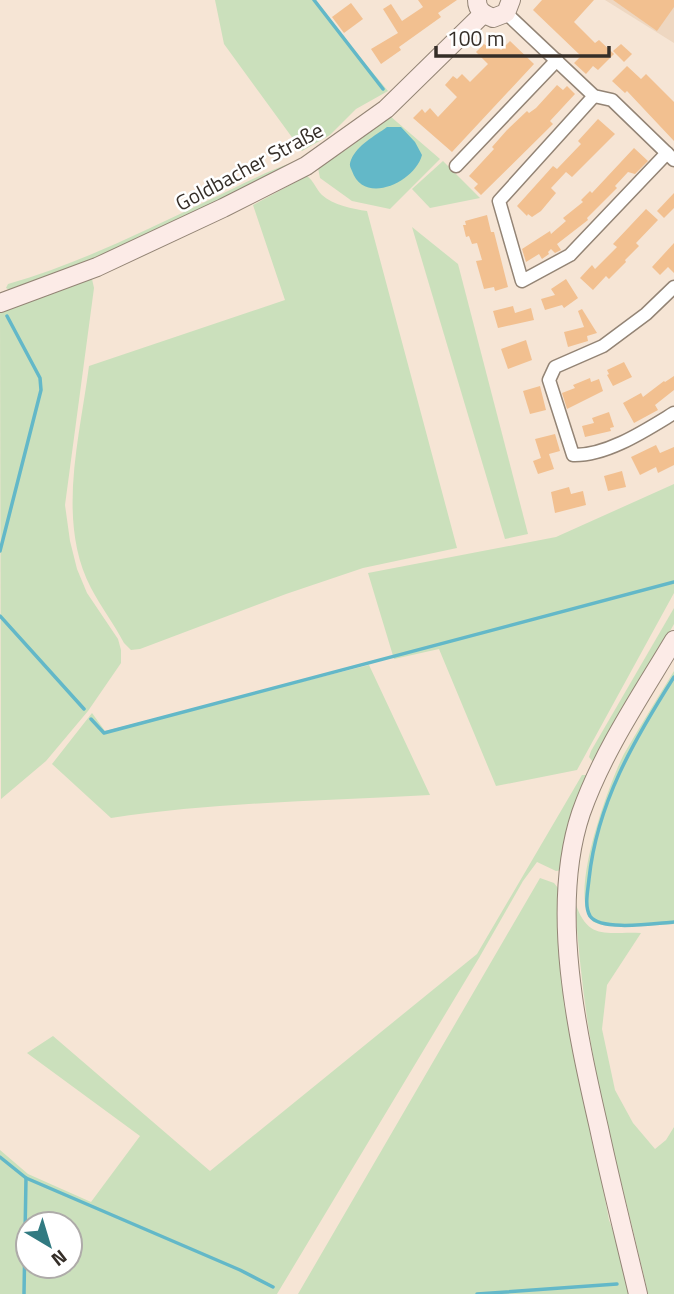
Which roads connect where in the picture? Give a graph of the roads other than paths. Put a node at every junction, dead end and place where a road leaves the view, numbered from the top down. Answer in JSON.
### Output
{"nodes":[{"id":1,"x":509,"y":6,"type":"edge"},
{"id":2,"x":480,"y":7,"type":"edge"},
{"id":3,"x":557,"y":60,"type":"junction"},
{"id":4,"x":594,"y":96,"type":"junction"},
{"id":5,"x":671,"y":156,"type":"edge"},
{"id":6,"x":456,"y":166,"type":"dead end"},
{"id":7,"x":674,"y":287,"type":"edge"},
{"id":8,"x":0,"y":303,"type":"edge"},
{"id":9,"x":674,"y":413,"type":"edge"},
{"id":10,"x":674,"y":640,"type":"edge"},
{"id":11,"x":638,"y":1294,"type":"edge"}],
"edges":[{"from":1,"to":2,"type":"main road","name":"Goldbacher Straße"},
{"from":1,"to":3,"type":"street"},
{"from":2,"to":8,"type":"main road","name":"Goldbacher Straße"},
{"from":3,"to":4,"type":"street"},
{"from":3,"to":6,"type":"street"},
{"from":4,"to":5,"type":"street"},
{"from":4,"to":5,"type":"street"},
{"from":7,"to":9,"type":"street"},
{"from":10,"to":11,"type":"main road"}]}
